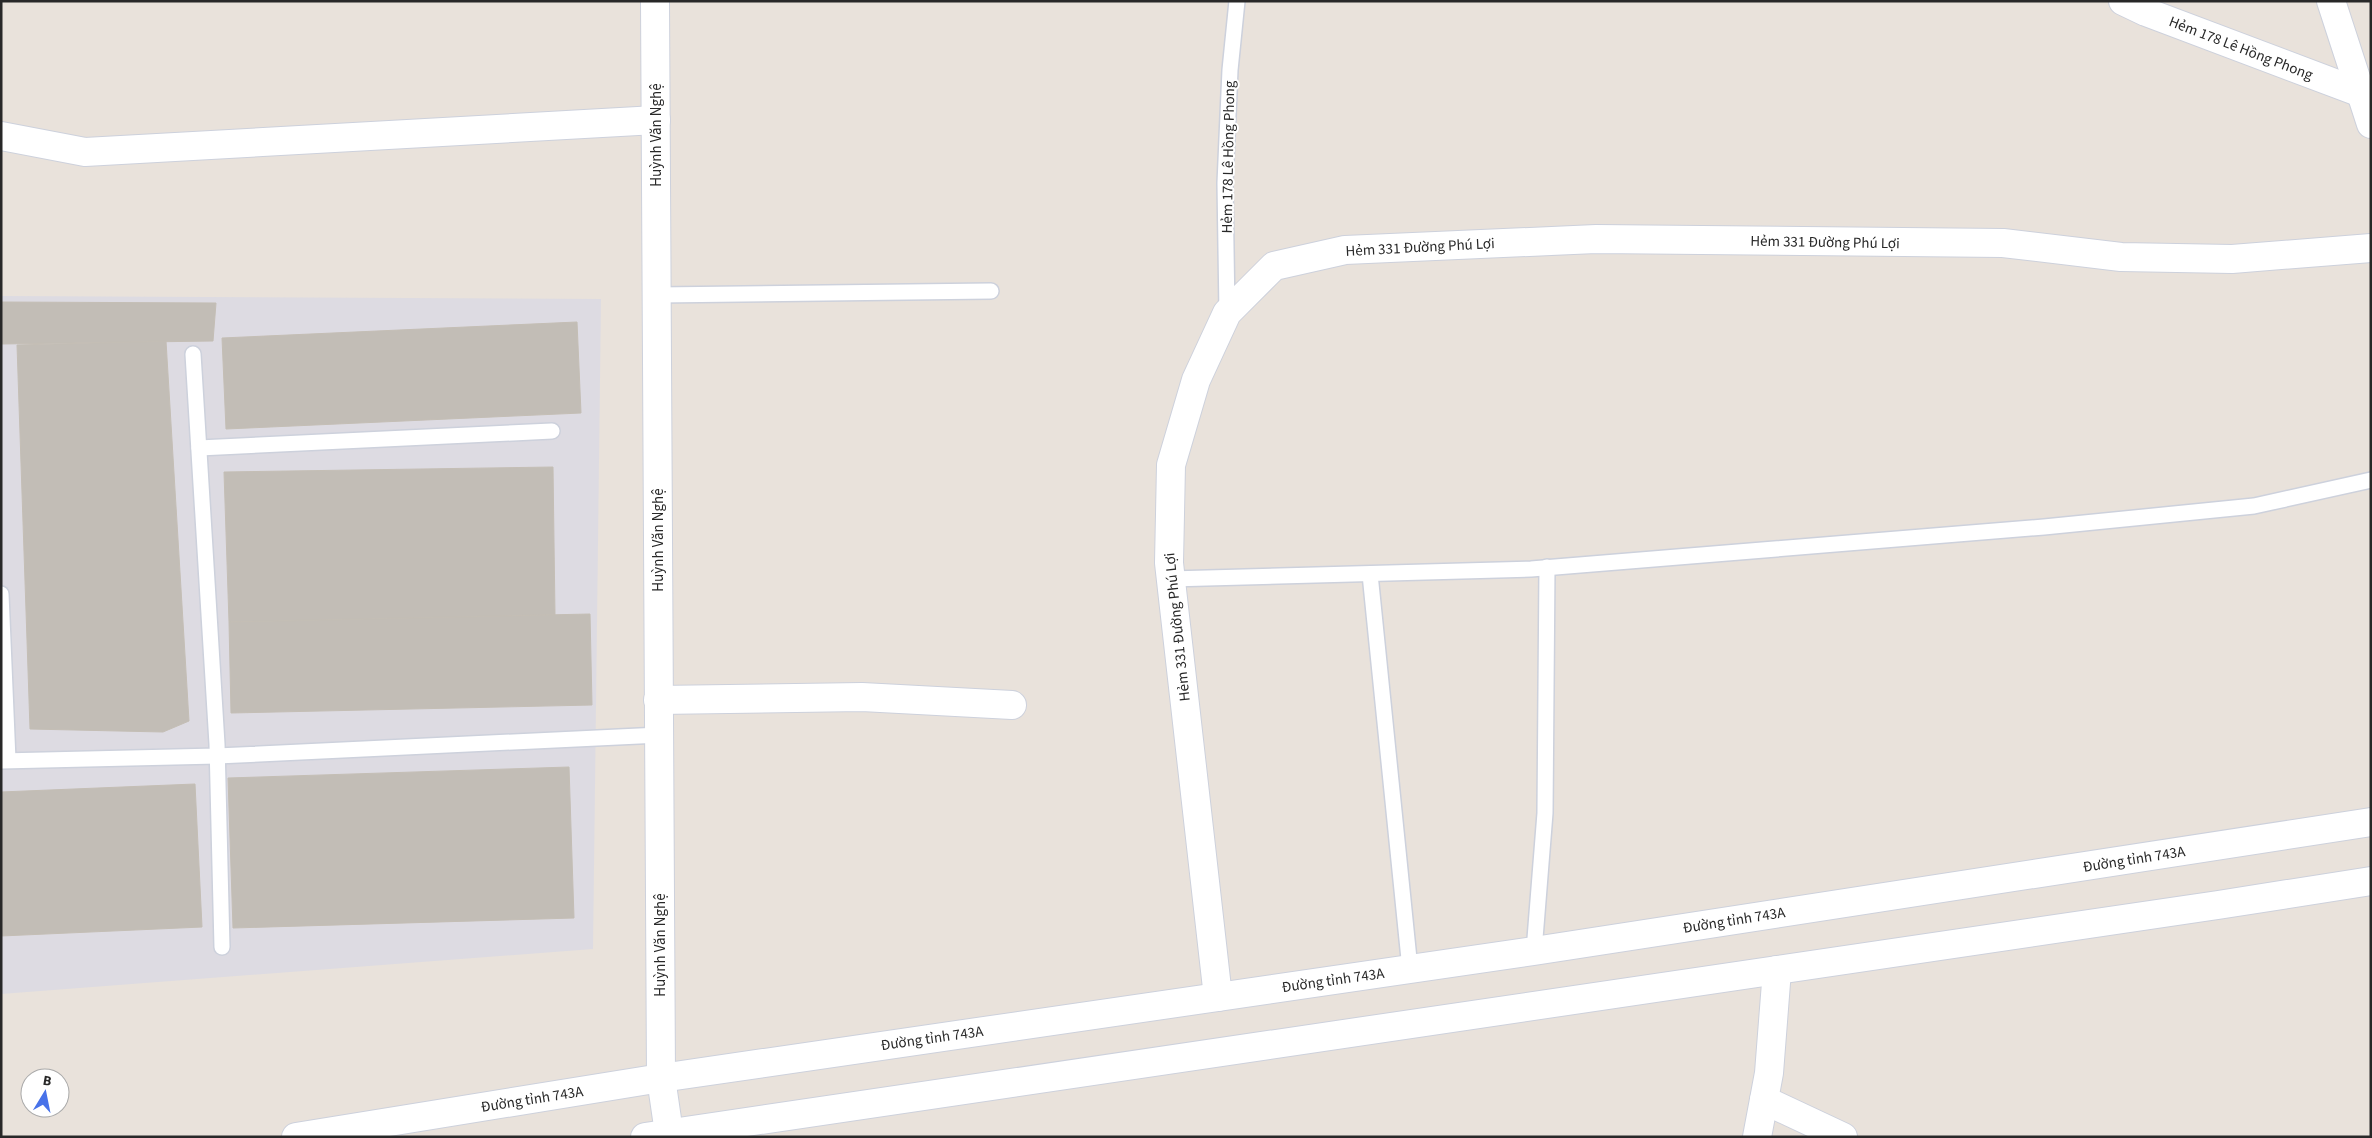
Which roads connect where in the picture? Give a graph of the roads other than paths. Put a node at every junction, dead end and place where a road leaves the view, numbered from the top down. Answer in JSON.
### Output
{"nodes":[{"id":1,"x":656,"y":1,"type":"edge"},
{"id":2,"x":1236,"y":1,"type":"edge"},
{"id":3,"x":2123,"y":1,"type":"edge"},
{"id":4,"x":2331,"y":1,"type":"edge"},
{"id":5,"x":2361,"y":93,"type":"junction"},
{"id":6,"x":656,"y":120,"type":"junction"},
{"id":7,"x":2371,"y":124,"type":"edge"},
{"id":8,"x":1,"y":136,"type":"edge"},
{"id":9,"x":2371,"y":248,"type":"edge"},
{"id":10,"x":991,"y":291,"type":"dead end"},
{"id":11,"x":657,"y":295,"type":"junction"},
{"id":12,"x":1227,"y":313,"type":"junction"},
{"id":13,"x":193,"y":354,"type":"dead end"},
{"id":14,"x":552,"y":431,"type":"dead end"},
{"id":15,"x":199,"y":448,"type":"junction"},
{"id":16,"x":2371,"y":480,"type":"edge"},
{"id":17,"x":1547,"y":567,"type":"junction"},
{"id":18,"x":1370,"y":574,"type":"junction"},
{"id":19,"x":1170,"y":580,"type":"junction"},
{"id":20,"x":1,"y":594,"type":"edge"},
{"id":21,"x":658,"y":700,"type":"junction"},
{"id":22,"x":1012,"y":705,"type":"dead end"},
{"id":23,"x":660,"y":735,"type":"junction"},
{"id":24,"x":218,"y":756,"type":"junction"},
{"id":25,"x":5,"y":761,"type":"edge"},
{"id":26,"x":2371,"y":822,"type":"edge"},
{"id":27,"x":2371,"y":881,"type":"edge"},
{"id":28,"x":222,"y":947,"type":"dead end"},
{"id":29,"x":1534,"y":951,"type":"junction"},
{"id":30,"x":1410,"y":969,"type":"junction"},
{"id":31,"x":1777,"y":970,"type":"junction"},
{"id":32,"x":1218,"y":997,"type":"junction"},
{"id":33,"x":661,"y":1078,"type":"junction"},
{"id":34,"x":1764,"y":1100,"type":"junction"},
{"id":35,"x":657,"y":1135,"type":"edge"},
{"id":36,"x":296,"y":1137,"type":"edge"},
{"id":37,"x":1757,"y":1137,"type":"edge"},
{"id":38,"x":1843,"y":1137,"type":"edge"}],
"edges":[{"from":1,"to":6,"type":"street","name":"Huỳnh Văn Nghệ"},
{"from":2,"to":12,"type":"lane","name":"Hẻm 178 Lê Hồng Phong"},
{"from":3,"to":5,"type":"street","name":"Hẻm 178 Lê Hồng Phong"},
{"from":4,"to":5,"type":"street"},
{"from":5,"to":7,"type":"street"},
{"from":6,"to":8,"type":"street"},
{"from":6,"to":11,"type":"street","name":"Huỳnh Văn Nghệ"},
{"from":9,"to":12,"type":"street","name":"Hẻm 331 Đường Phú Lợi"},
{"from":10,"to":11,"type":"lane"},
{"from":11,"to":21,"type":"street","name":"Huỳnh Văn Nghệ"},
{"from":12,"to":19,"type":"street","name":"Hẻm 331 Đường Phú Lợi"},
{"from":13,"to":15,"type":"lane"},
{"from":14,"to":15,"type":"lane"},
{"from":15,"to":24,"type":"lane"},
{"from":16,"to":17,"type":"lane"},
{"from":17,"to":18,"type":"lane"},
{"from":17,"to":29,"type":"lane"},
{"from":18,"to":19,"type":"lane"},
{"from":18,"to":30,"type":"lane"},
{"from":19,"to":32,"type":"street","name":"Hẻm 331 Đường Phú Lợi"},
{"from":20,"to":25,"type":"lane"},
{"from":21,"to":22,"type":"street"},
{"from":21,"to":23,"type":"street","name":"Huỳnh Văn Nghệ"},
{"from":23,"to":24,"type":"lane"},
{"from":23,"to":33,"type":"street","name":"Huỳnh Văn Nghệ"},
{"from":24,"to":25,"type":"lane"},
{"from":24,"to":28,"type":"lane"},
{"from":26,"to":29,"type":"street","name":"Đường tỉnh 743A"},
{"from":27,"to":31,"type":"street"},
{"from":29,"to":30,"type":"street","name":"Đường tỉnh 743A"},
{"from":30,"to":32,"type":"street","name":"Đường tỉnh 743A"},
{"from":31,"to":34,"type":"street"},
{"from":31,"to":35,"type":"street"},
{"from":32,"to":33,"type":"street","name":"Đường tỉnh 743A"},
{"from":33,"to":35,"type":"street","name":"Huỳnh Văn Nghệ"},
{"from":33,"to":36,"type":"street","name":"Đường tỉnh 743A"},
{"from":34,"to":37,"type":"street"},
{"from":34,"to":38,"type":"street"}]}
